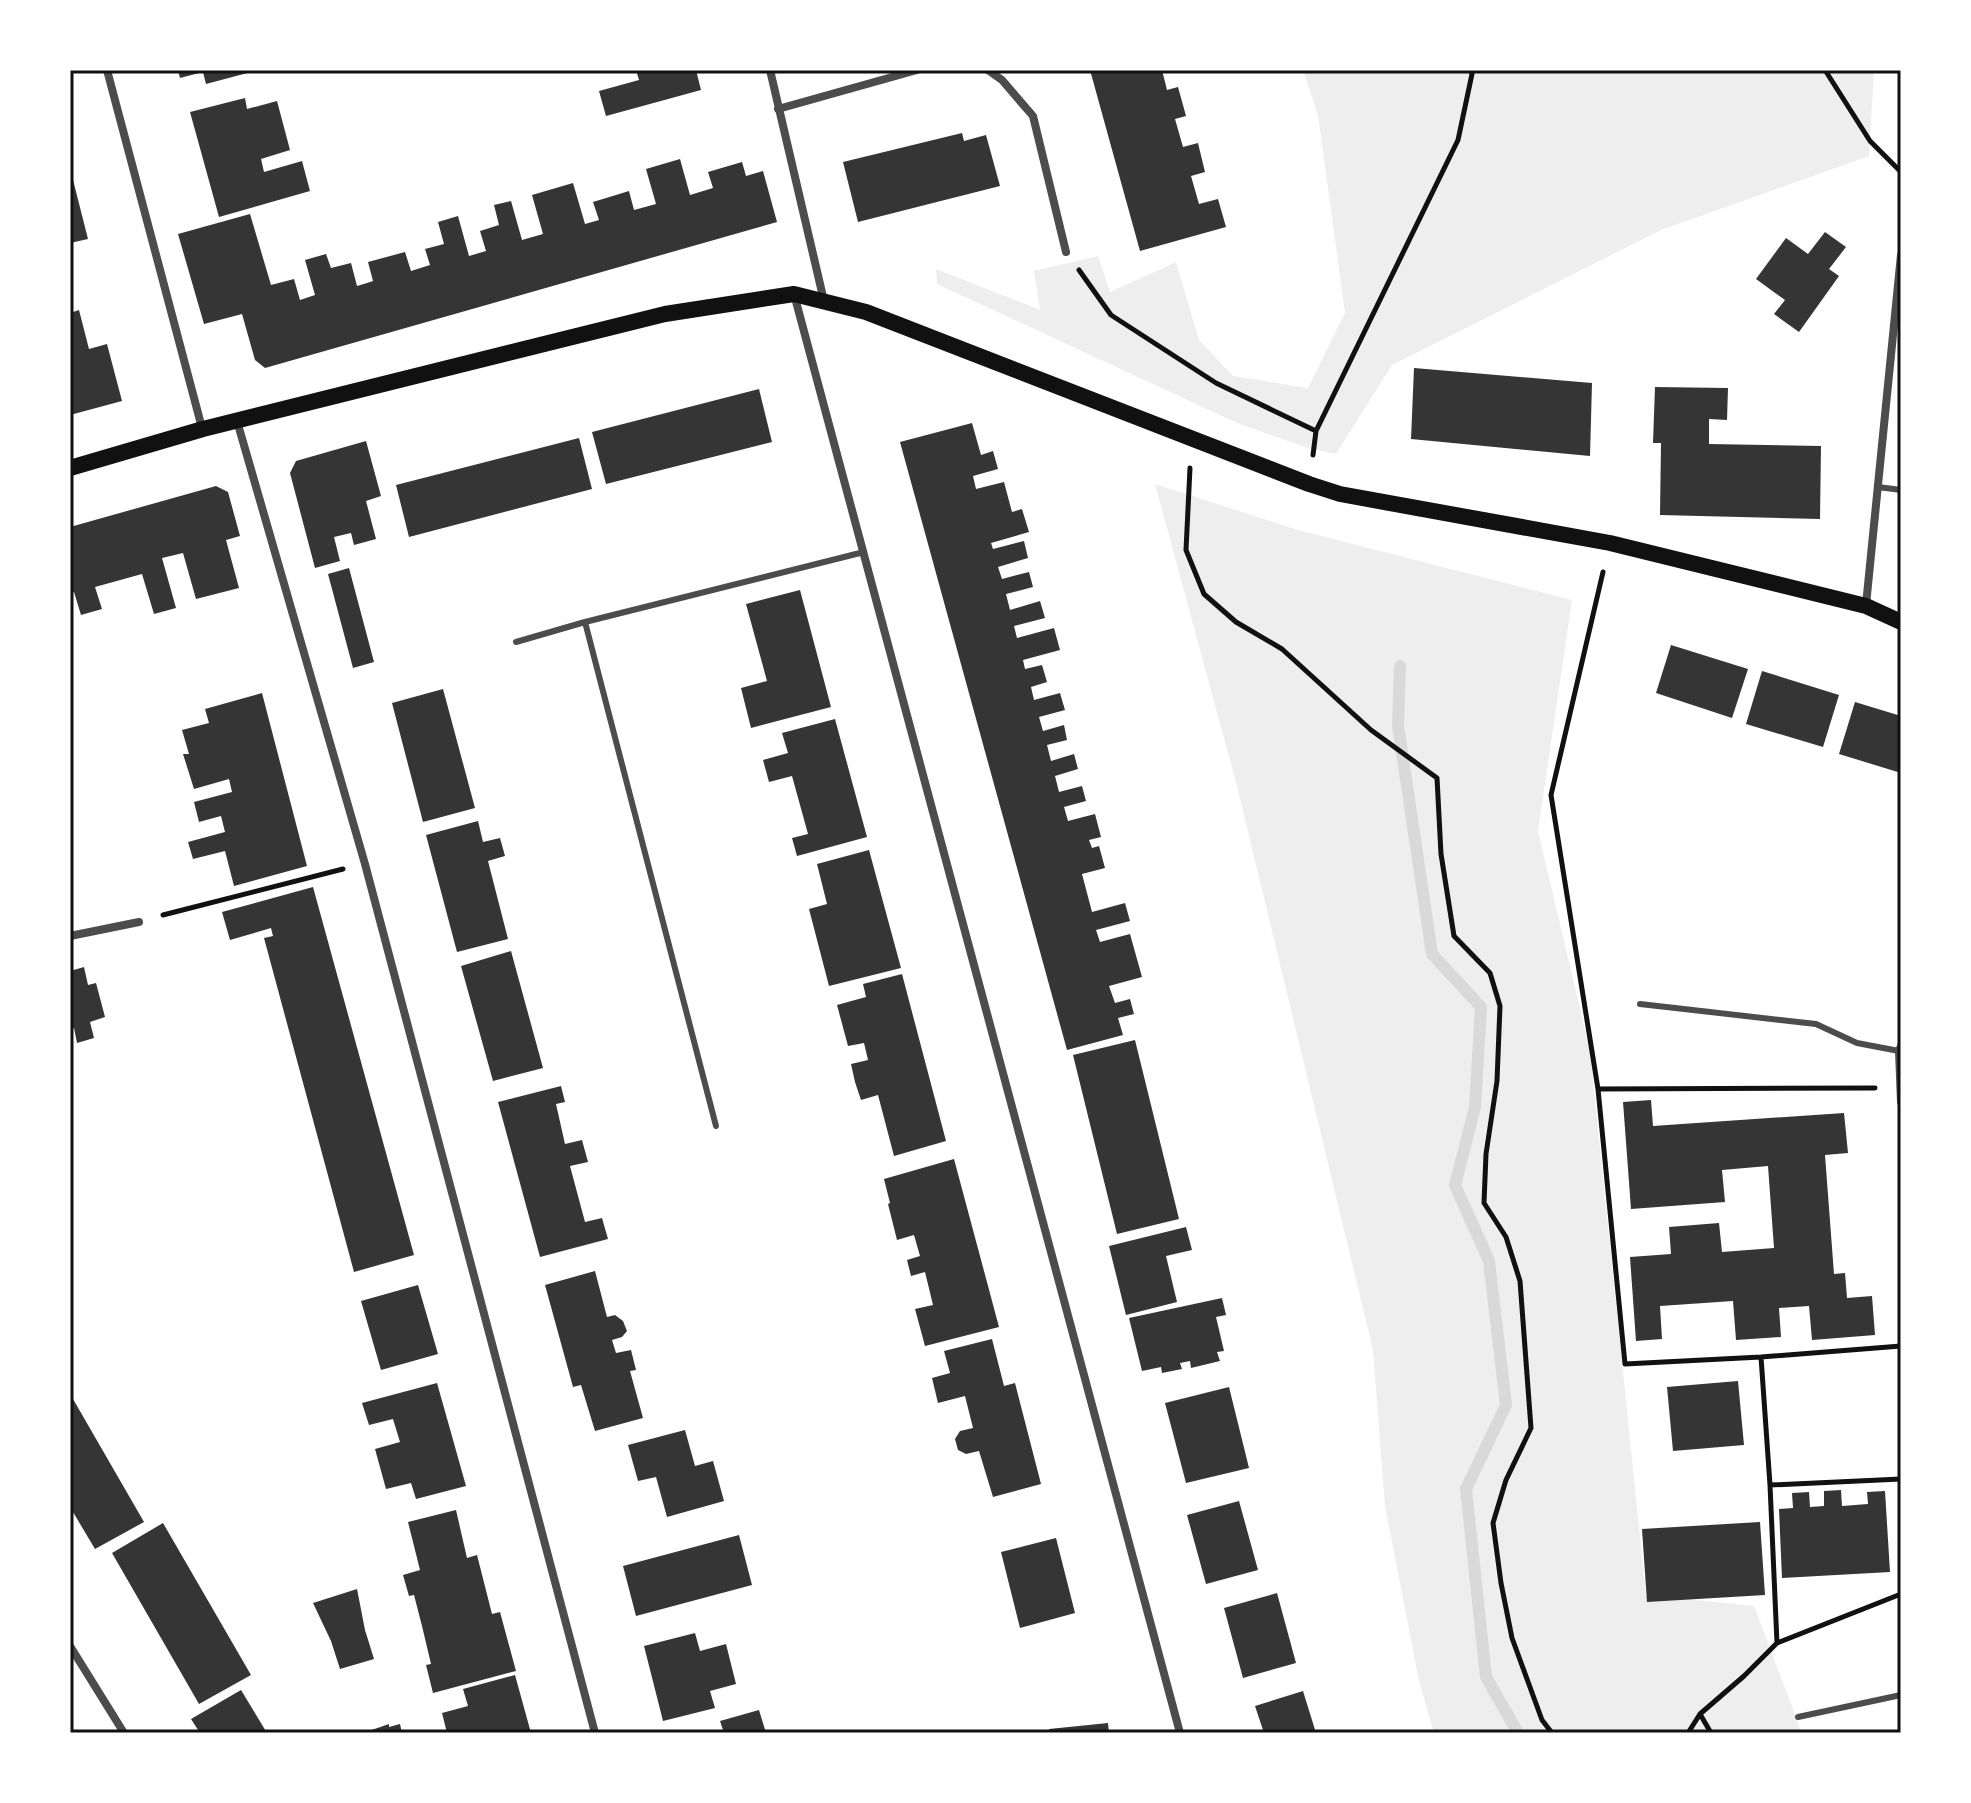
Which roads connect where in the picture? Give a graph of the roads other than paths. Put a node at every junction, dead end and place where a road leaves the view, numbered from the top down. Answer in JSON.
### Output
{"nodes":[{"id":1,"x":107,"y":70,"type":"edge"},
{"id":2,"x":770,"y":70,"type":"edge"},
{"id":3,"x":917,"y":70,"type":"edge"},
{"id":4,"x":988,"y":70,"type":"edge"},
{"id":5,"x":778,"y":109,"type":"junction"},
{"id":6,"x":1066,"y":252,"type":"road end"},
{"id":7,"x":1901,"y":255,"type":"edge"},
{"id":8,"x":794,"y":294,"type":"junction"},
{"id":9,"x":824,"y":301,"type":"junction"},
{"id":10,"x":237,"y":421,"type":"junction"},
{"id":11,"x":203,"y":429,"type":"junction"},
{"id":12,"x":70,"y":468,"type":"edge"},
{"id":13,"x":1878,"y":487,"type":"junction"},
{"id":14,"x":1901,"y":490,"type":"edge"},
{"id":15,"x":864,"y":552,"type":"junction"},
{"id":16,"x":1866,"y":606,"type":"junction"},
{"id":17,"x":585,"y":622,"type":"junction"},
{"id":18,"x":1901,"y":622,"type":"edge"},
{"id":19,"x":516,"y":642,"type":"dead end"},
{"id":20,"x":139,"y":922,"type":"road end"},
{"id":21,"x":70,"y":936,"type":"edge"},
{"id":22,"x":1640,"y":1004,"type":"dead end"},
{"id":23,"x":1900,"y":1048,"type":"edge"},
{"id":24,"x":1900,"y":1088,"type":"edge"},
{"id":25,"x":1901,"y":1102,"type":"edge"},
{"id":26,"x":716,"y":1126,"type":"dead end"},
{"id":27,"x":70,"y":1646,"type":"edge"},
{"id":28,"x":1901,"y":1695,"type":"edge"},
{"id":29,"x":1798,"y":1717,"type":"dead end"},
{"id":30,"x":124,"y":1733,"type":"edge"},
{"id":31,"x":595,"y":1733,"type":"edge"},
{"id":32,"x":1180,"y":1733,"type":"edge"}],
"edges":[{"from":1,"to":11,"type":"street"},
{"from":2,"to":5,"type":"street"},
{"from":3,"to":5,"type":"street"},
{"from":4,"to":6,"type":"street"},
{"from":5,"to":9,"type":"street"},
{"from":7,"to":13,"type":"street"},
{"from":8,"to":9,"type":"main road"},
{"from":8,"to":10,"type":"main road"},
{"from":8,"to":15,"type":"street"},
{"from":9,"to":16,"type":"main road"},
{"from":10,"to":11,"type":"main road"},
{"from":10,"to":31,"type":"street"},
{"from":11,"to":12,"type":"main road"},
{"from":13,"to":14,"type":"lane"},
{"from":13,"to":16,"type":"street"},
{"from":15,"to":17,"type":"lane"},
{"from":15,"to":32,"type":"street"},
{"from":16,"to":18,"type":"main road"},
{"from":17,"to":19,"type":"lane"},
{"from":17,"to":26,"type":"lane"},
{"from":20,"to":21,"type":"street"},
{"from":22,"to":23,"type":"lane"},
{"from":23,"to":24,"type":"street"},
{"from":24,"to":25,"type":"street"},
{"from":27,"to":30,"type":"street"},
{"from":28,"to":29,"type":"lane"}]}
